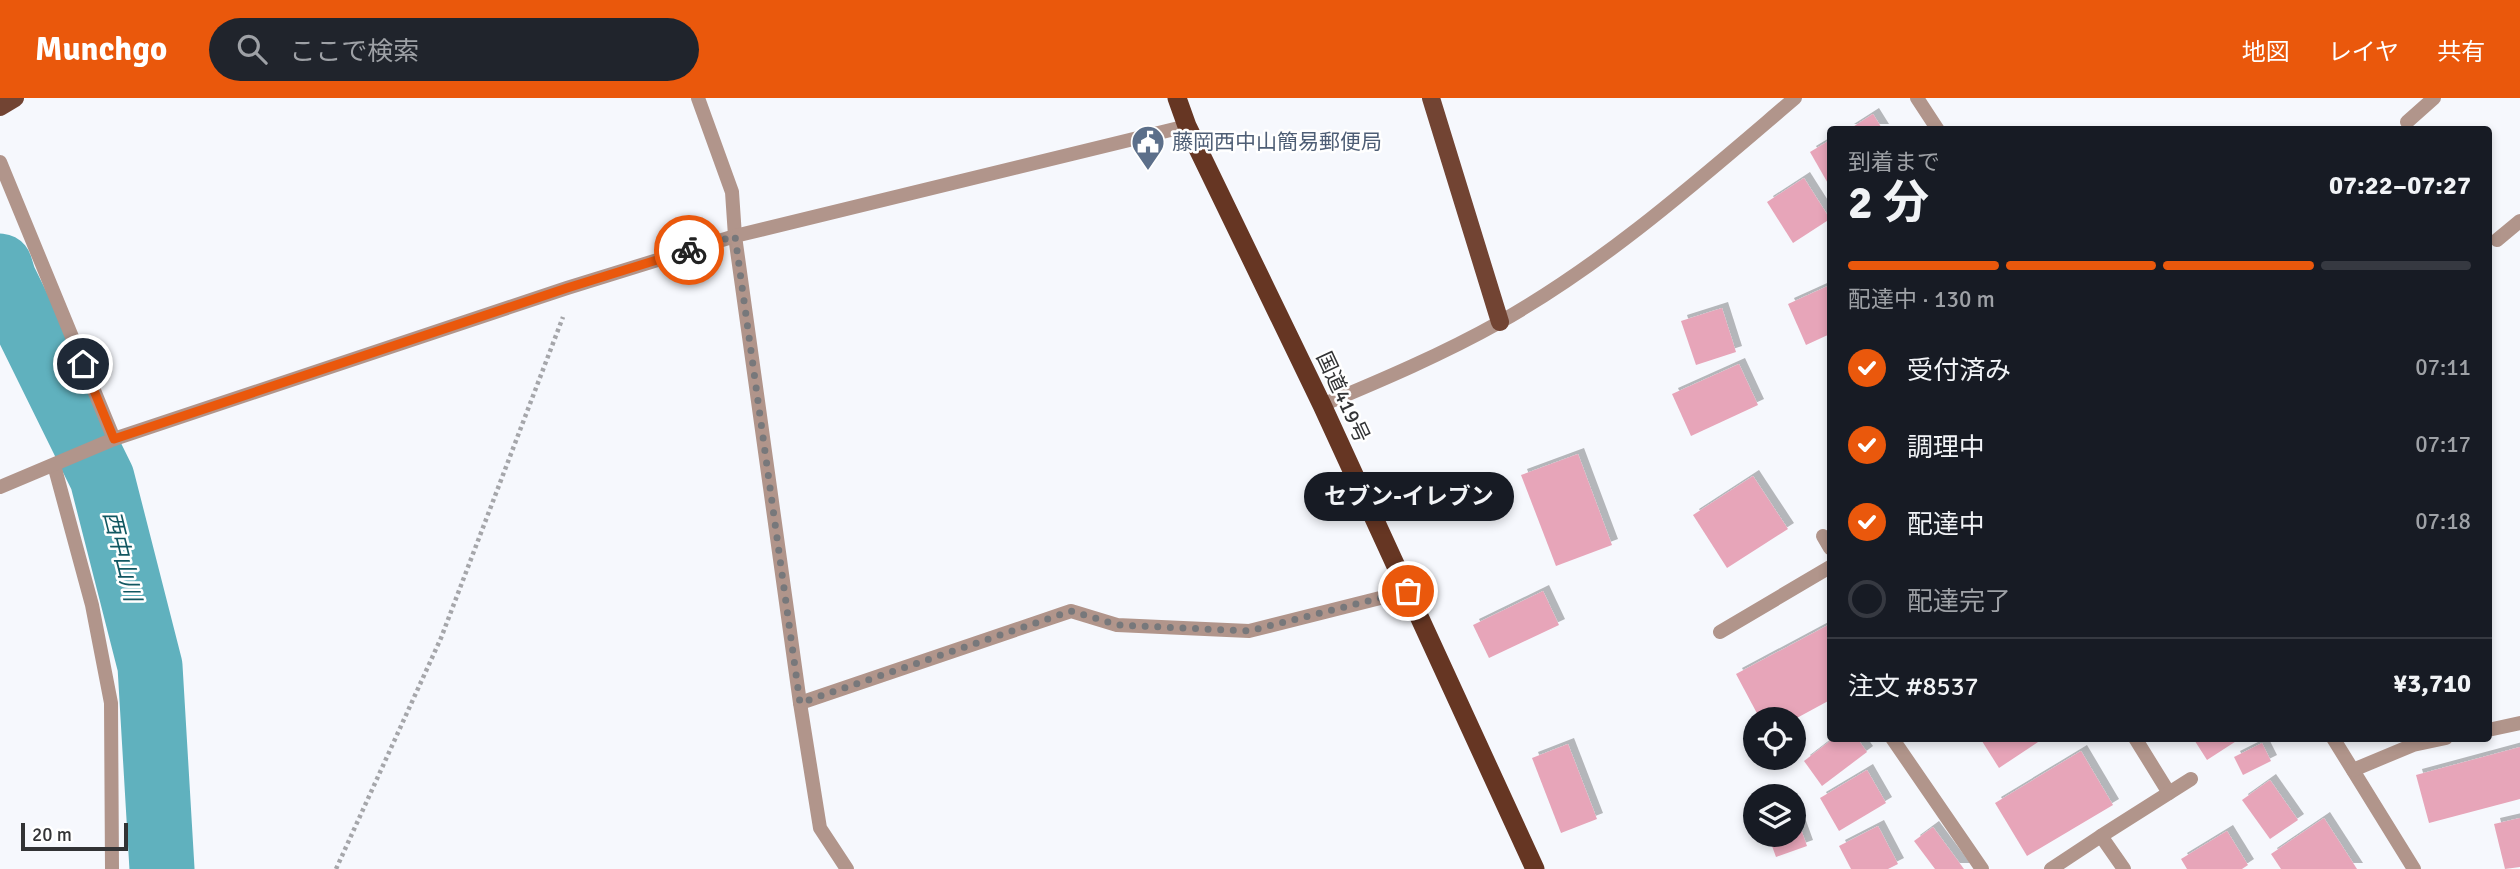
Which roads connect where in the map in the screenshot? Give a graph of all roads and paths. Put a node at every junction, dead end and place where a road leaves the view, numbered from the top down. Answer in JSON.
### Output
{"nodes":[{"id":1,"x":698,"y":98,"type":"edge"},
{"id":2,"x":1177,"y":98,"type":"edge"},
{"id":3,"x":1431,"y":98,"type":"edge"},
{"id":4,"x":1795,"y":98,"type":"edge"},
{"id":5,"x":1917,"y":98,"type":"edge"},
{"id":6,"x":2434,"y":98,"type":"edge"},
{"id":7,"x":2407,"y":121,"type":"dead end"},
{"id":8,"x":1187,"y":126,"type":"junction"},
{"id":9,"x":1935,"y":126,"type":"edge"},
{"id":10,"x":0,"y":162,"type":"edge"},
{"id":11,"x":2520,"y":221,"type":"edge"},
{"id":12,"x":735,"y":236,"type":"junction"},
{"id":13,"x":2497,"y":240,"type":"dead end"},
{"id":14,"x":567,"y":288,"type":"junction"},
{"id":15,"x":1500,"y":322,"type":"junction"},
{"id":16,"x":1322,"y":405,"type":"junction"},
{"id":17,"x":111,"y":440,"type":"junction"},
{"id":18,"x":58,"y":464,"type":"junction"},
{"id":19,"x":0,"y":487,"type":"edge"},
{"id":20,"x":1827,"y":569,"type":"edge"},
{"id":21,"x":1408,"y":591,"type":"junction"},
{"id":22,"x":1720,"y":632,"type":"dead end"},
{"id":23,"x":800,"y":703,"type":"junction"},
{"id":24,"x":2520,"y":723,"type":"edge"},
{"id":25,"x":2492,"y":729,"type":"edge"},
{"id":26,"x":1895,"y":742,"type":"edge"},
{"id":27,"x":2137,"y":742,"type":"edge"},
{"id":28,"x":2336,"y":742,"type":"edge"},
{"id":29,"x":2430,"y":742,"type":"edge"},
{"id":30,"x":2353,"y":770,"type":"junction"},
{"id":31,"x":2191,"y":779,"type":"dead end"},
{"id":32,"x":2169,"y":793,"type":"junction"},
{"id":33,"x":2101,"y":836,"type":"junction"},
{"id":34,"x":113,"y":869,"type":"edge"},
{"id":35,"x":336,"y":869,"type":"edge"},
{"id":36,"x":846,"y":869,"type":"edge"},
{"id":37,"x":1535,"y":869,"type":"edge"},
{"id":38,"x":1982,"y":869,"type":"edge"},
{"id":39,"x":2051,"y":869,"type":"edge"},
{"id":40,"x":2124,"y":869,"type":"edge"},
{"id":41,"x":2414,"y":869,"type":"edge"}],
"edges":[{"from":1,"to":12,"type":"street"},
{"from":2,"to":8,"type":"highway","name":"国道419号"},
{"from":3,"to":15,"type":"main road"},
{"from":4,"to":15,"type":"street"},
{"from":5,"to":9,"type":"street"},
{"from":6,"to":7,"type":"street"},
{"from":8,"to":12,"type":"street"},
{"from":8,"to":16,"type":"highway","name":"国道419号"},
{"from":10,"to":17,"type":"street"},
{"from":11,"to":13,"type":"street"},
{"from":12,"to":14,"type":"street"},
{"from":12,"to":23,"type":"street"},
{"from":14,"to":17,"type":"street"},
{"from":14,"to":35,"type":"path"},
{"from":15,"to":16,"type":"street"},
{"from":16,"to":21,"type":"highway","name":"国道419号"},
{"from":17,"to":18,"type":"street"},
{"from":18,"to":19,"type":"street"},
{"from":18,"to":34,"type":"street"},
{"from":20,"to":22,"type":"street"},
{"from":21,"to":23,"type":"street"},
{"from":21,"to":37,"type":"highway","name":"国道419号"},
{"from":23,"to":36,"type":"street"},
{"from":24,"to":25,"type":"street"},
{"from":26,"to":38,"type":"street"},
{"from":27,"to":32,"type":"street"},
{"from":28,"to":30,"type":"street"},
{"from":29,"to":30,"type":"street"},
{"from":30,"to":41,"type":"street"},
{"from":31,"to":32,"type":"street"},
{"from":32,"to":33,"type":"street"},
{"from":33,"to":39,"type":"street"},
{"from":33,"to":40,"type":"street"}]}
